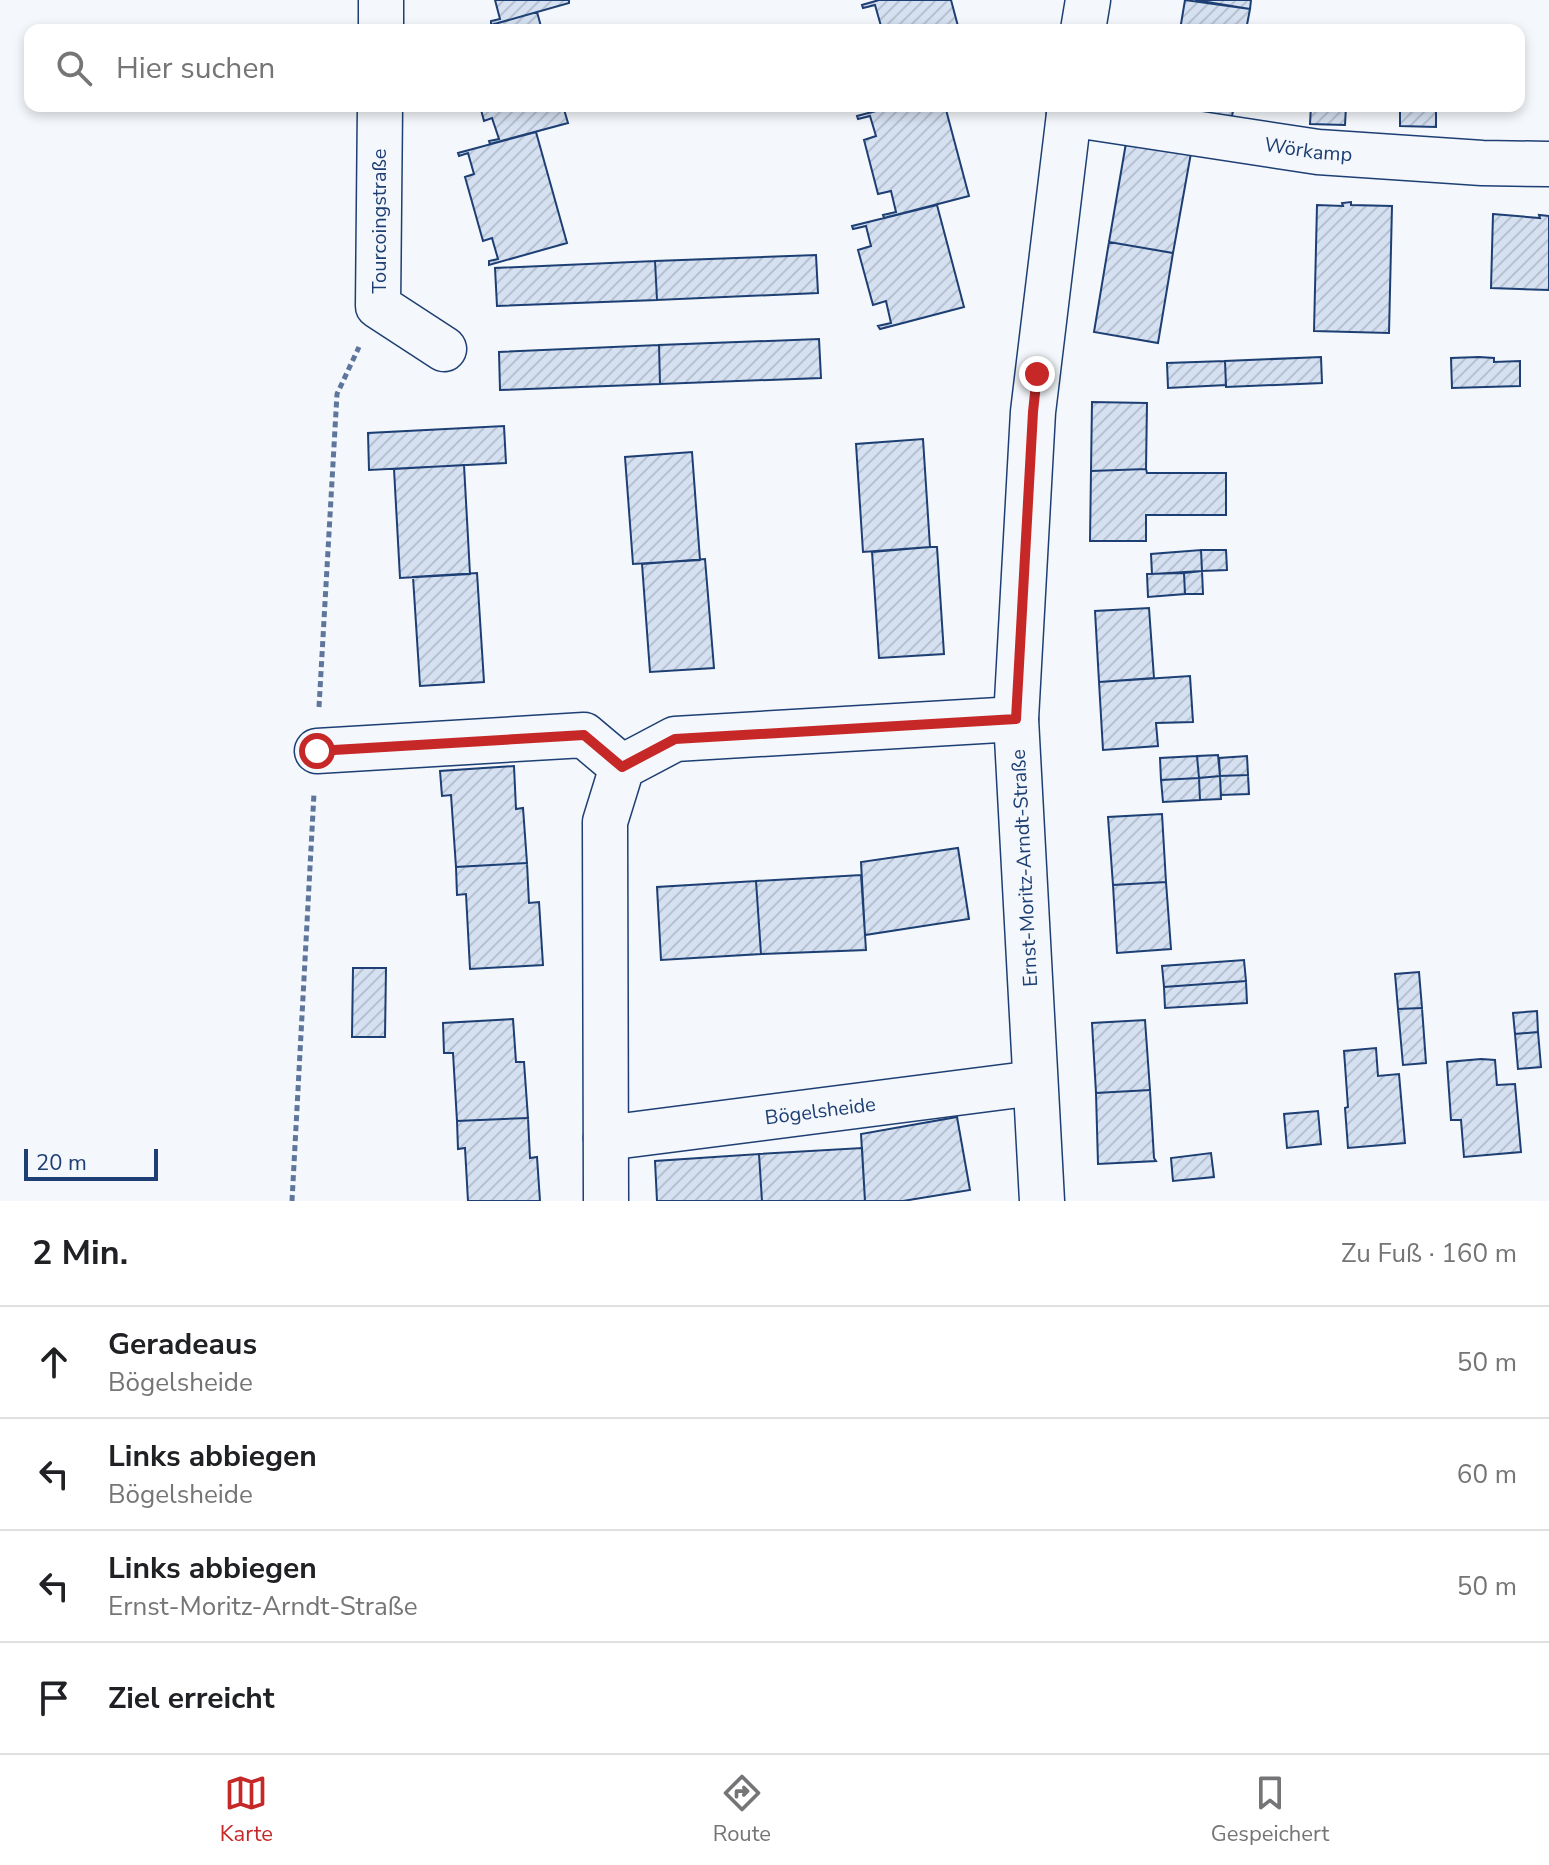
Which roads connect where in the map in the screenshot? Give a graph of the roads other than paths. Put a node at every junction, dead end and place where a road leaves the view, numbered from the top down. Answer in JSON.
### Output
{"nodes":[{"id":1,"x":381,"y":0,"type":"edge"},
{"id":2,"x":1088,"y":0,"type":"edge"},
{"id":3,"x":381,"y":24,"type":"edge"},
{"id":4,"x":1084,"y":24,"type":"edge"},
{"id":5,"x":380,"y":112,"type":"edge"},
{"id":6,"x":1070,"y":112,"type":"edge"},
{"id":7,"x":1082,"y":112,"type":"edge"},
{"id":8,"x":1549,"y":164,"type":"edge"},
{"id":9,"x":444,"y":349,"type":"dead end"},
{"id":10,"x":1016,"y":719,"type":"junction"},
{"id":11,"x":317,"y":751,"type":"dead end"},
{"id":12,"x":622,"y":767,"type":"junction"},
{"id":13,"x":1035,"y":1083,"type":"junction"},
{"id":14,"x":606,"y":1138,"type":"junction"},
{"id":15,"x":606,"y":1201,"type":"edge"},
{"id":16,"x":1042,"y":1201,"type":"edge"}],
"edges":[{"from":1,"to":3,"type":"street"},
{"from":2,"to":4,"type":"street"},
{"from":5,"to":9,"type":"street","name":"Tourcoingstraße"},
{"from":6,"to":10,"type":"street","name":"Ernst-Moritz-Arndt-Straße"},
{"from":7,"to":8,"type":"street","name":"Wörkamp"},
{"from":10,"to":12,"type":"street"},
{"from":10,"to":13,"type":"street","name":"Ernst-Moritz-Arndt-Straße"},
{"from":11,"to":12,"type":"street"},
{"from":12,"to":14,"type":"street"},
{"from":13,"to":14,"type":"street","name":"Bögelsheide"},
{"from":13,"to":16,"type":"street","name":"Ernst-Moritz-Arndt-Straße"},
{"from":14,"to":15,"type":"street"}]}
